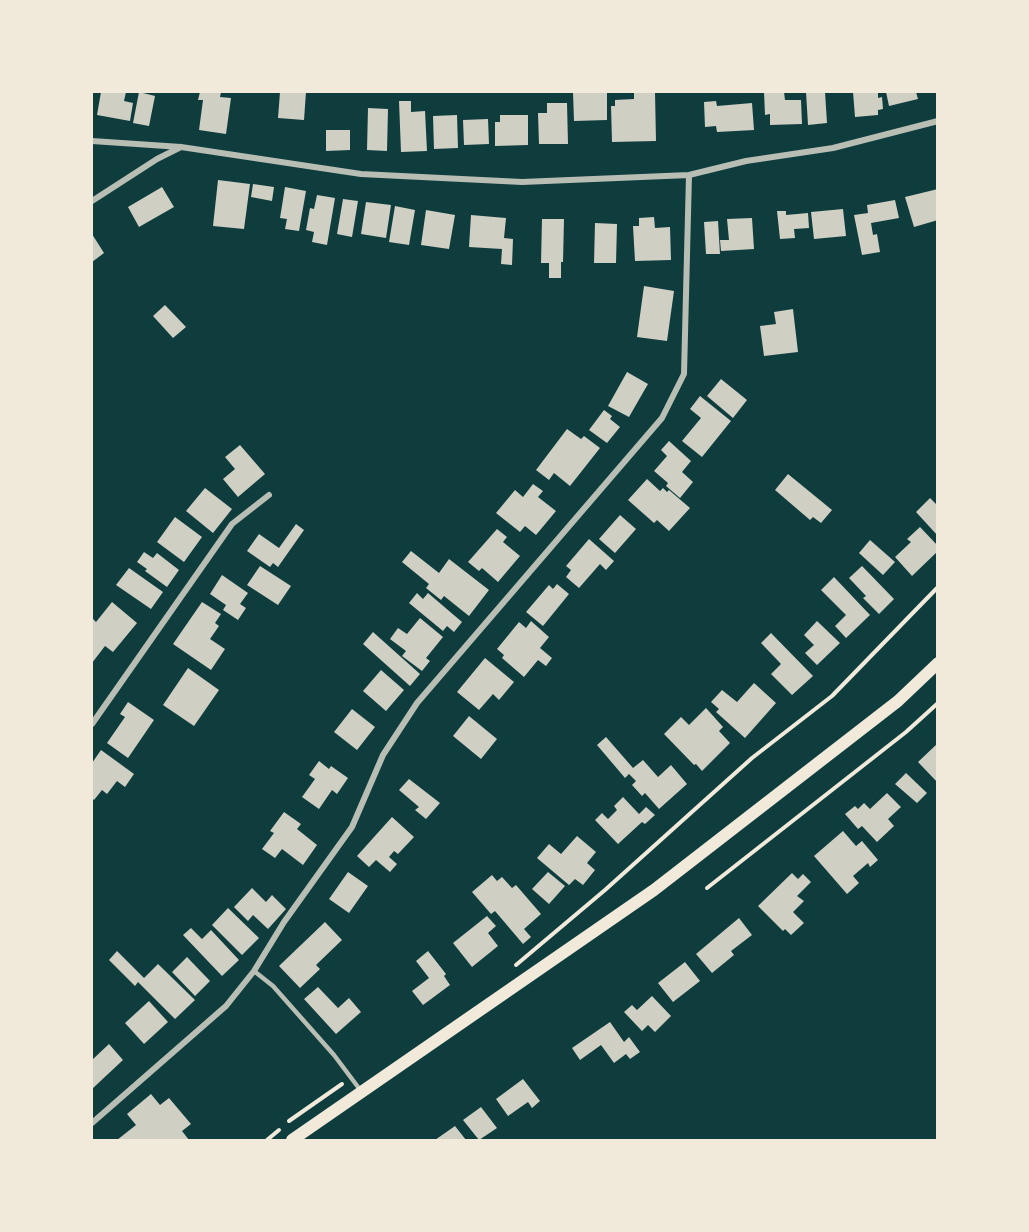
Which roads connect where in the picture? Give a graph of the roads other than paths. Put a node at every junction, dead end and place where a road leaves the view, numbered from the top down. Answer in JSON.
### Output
{"nodes":[{"id":1,"x":938,"y":121,"type":"edge"},
{"id":2,"x":92,"y":141,"type":"edge"},
{"id":3,"x":181,"y":147,"type":"junction"},
{"id":4,"x":689,"y":176,"type":"junction"},
{"id":5,"x":92,"y":201,"type":"edge"},
{"id":6,"x":269,"y":495,"type":"dead end"},
{"id":7,"x":938,"y":663,"type":"edge"},
{"id":8,"x":92,"y":724,"type":"edge"},
{"id":9,"x":254,"y":971,"type":"junction"},
{"id":10,"x":361,"y":1091,"type":"junction"},
{"id":11,"x":92,"y":1123,"type":"edge"},
{"id":12,"x":292,"y":1140,"type":"edge"}],
"edges":[{"from":1,"to":4,"type":"street"},
{"from":2,"to":3,"type":"street"},
{"from":3,"to":4,"type":"street"},
{"from":3,"to":5,"type":"street"},
{"from":4,"to":9,"type":"street"},
{"from":6,"to":8,"type":"street"},
{"from":7,"to":10,"type":"main road"},
{"from":9,"to":10,"type":"lane"},
{"from":9,"to":11,"type":"street"},
{"from":10,"to":12,"type":"main road"}]}
